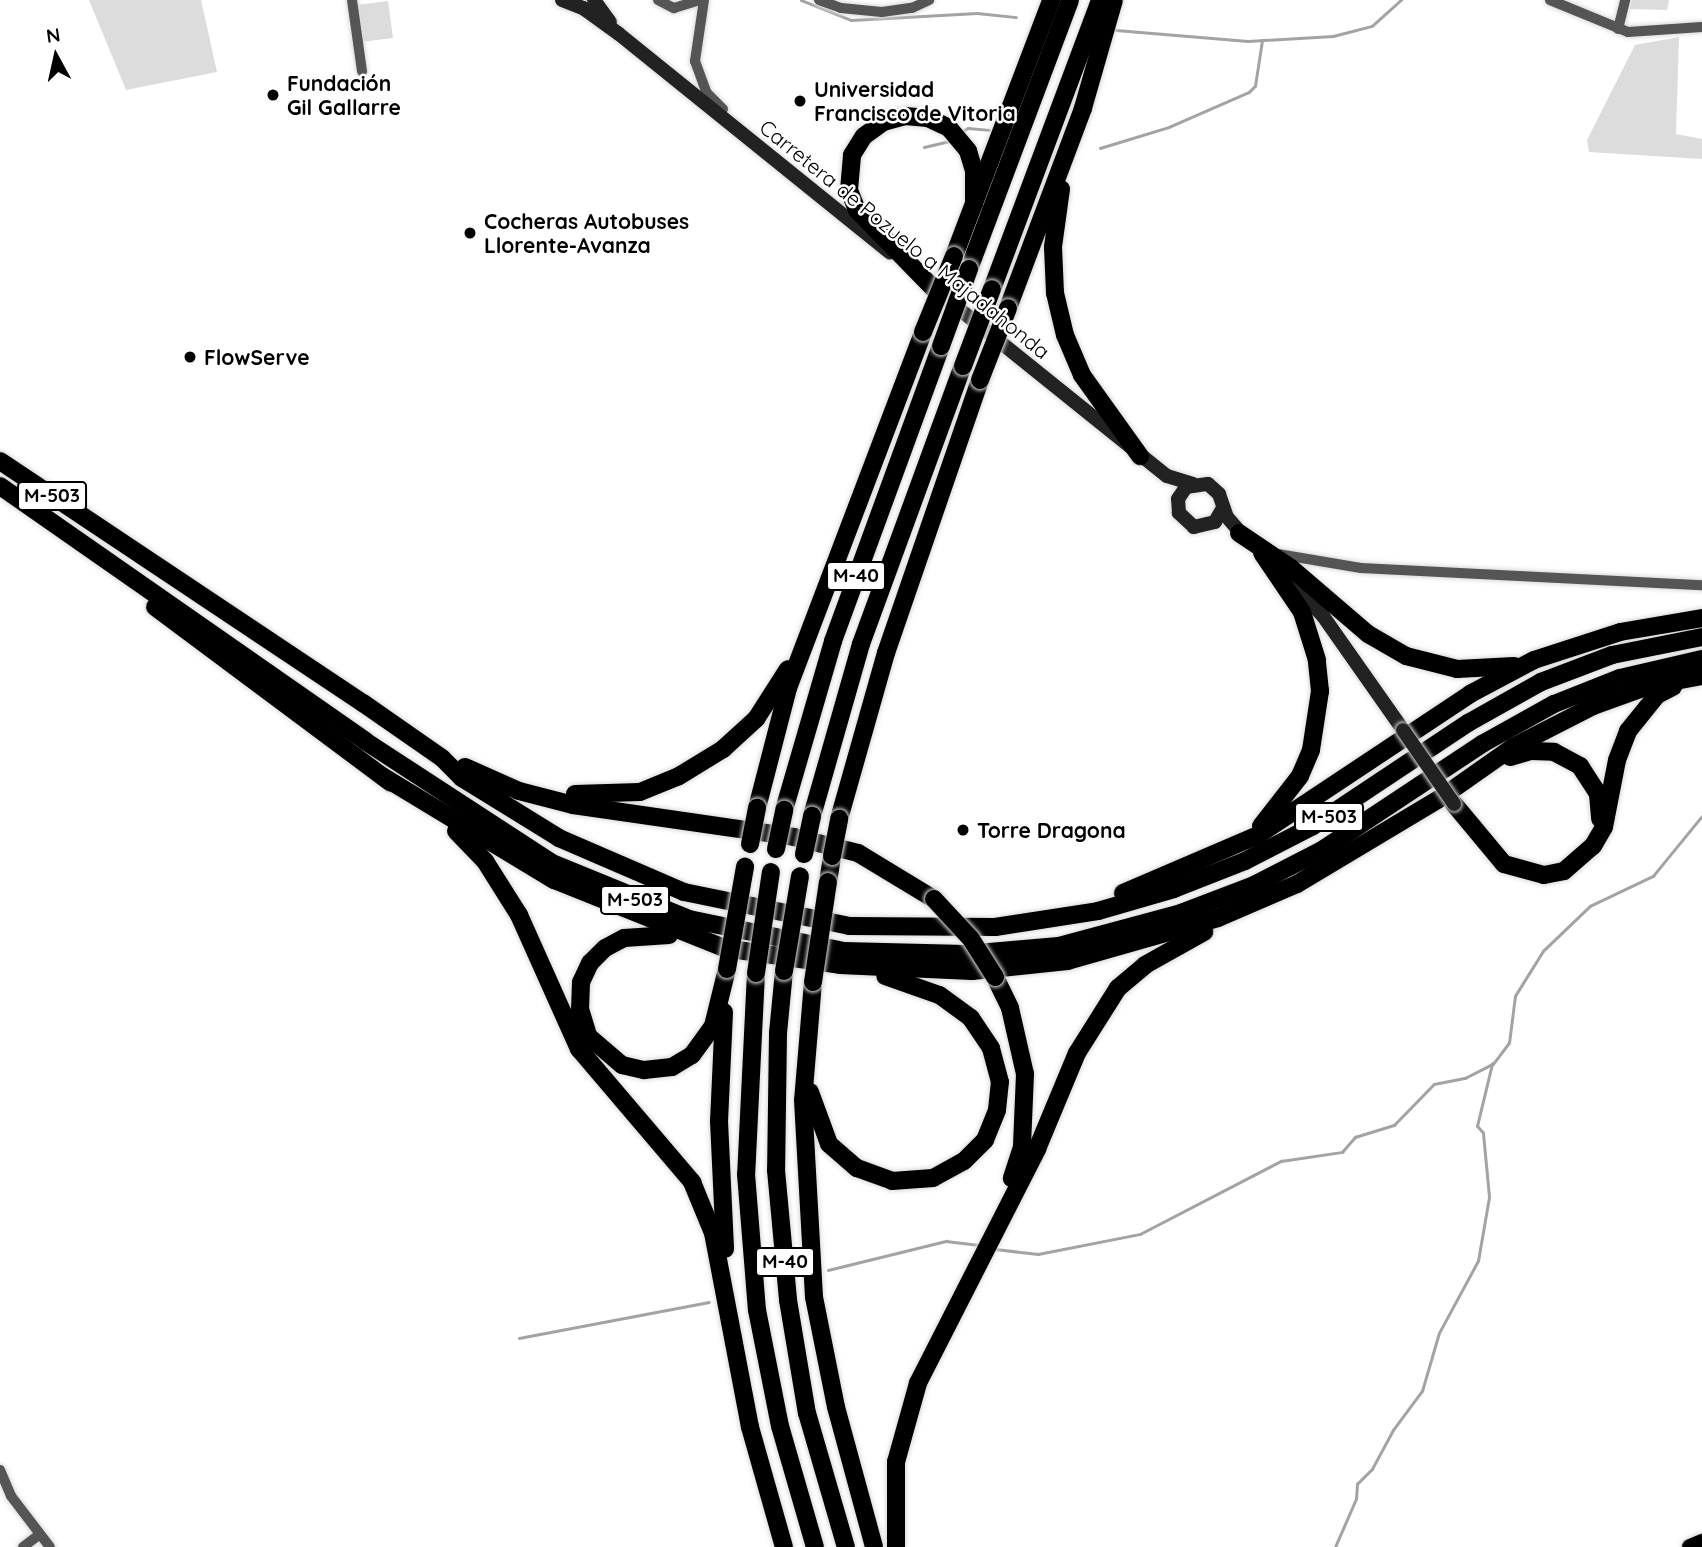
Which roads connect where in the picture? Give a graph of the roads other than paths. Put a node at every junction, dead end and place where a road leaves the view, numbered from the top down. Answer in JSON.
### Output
{"nodes":[{"id":1,"x":352,"y":0,"type":"edge"},
{"id":2,"x":594,"y":0,"type":"edge"},
{"id":3,"x":658,"y":0,"type":"edge"},
{"id":4,"x":702,"y":0,"type":"edge"},
{"id":5,"x":819,"y":0,"type":"edge"},
{"id":6,"x":929,"y":0,"type":"edge"},
{"id":7,"x":1051,"y":0,"type":"edge"},
{"id":8,"x":1070,"y":0,"type":"edge"},
{"id":9,"x":1100,"y":0,"type":"edge"},
{"id":10,"x":1114,"y":0,"type":"edge"},
{"id":11,"x":1550,"y":0,"type":"edge"},
{"id":12,"x":1625,"y":0,"type":"edge"},
{"id":13,"x":570,"y":1,"type":"edge"},
{"id":14,"x":1702,"y":27,"type":"edge"},
{"id":15,"x":1623,"y":31,"type":"junction"},
{"id":16,"x":619,"y":34,"type":"junction"},
{"id":17,"x":362,"y":71,"type":"dead end"},
{"id":18,"x":754,"y":143,"type":"junction"},
{"id":19,"x":1066,"y":155,"type":"junction"},
{"id":20,"x":974,"y":204,"type":"junction"},
{"id":21,"x":937,"y":292,"type":"junction"},
{"id":22,"x":1140,"y":456,"type":"junction"},
{"id":23,"x":0,"y":461,"type":"edge"},
{"id":24,"x":1167,"y":476,"type":"junction"},
{"id":25,"x":1193,"y":484,"type":"junction"},
{"id":26,"x":3,"y":488,"type":"edge"},
{"id":27,"x":1178,"y":499,"type":"junction"},
{"id":28,"x":1223,"y":508,"type":"junction"},
{"id":29,"x":1207,"y":526,"type":"junction"},
{"id":30,"x":1239,"y":533,"type":"joint"},
{"id":31,"x":1261,"y":551,"type":"junction"},
{"id":32,"x":1702,"y":585,"type":"edge"},
{"id":33,"x":1702,"y":618,"type":"edge"},
{"id":34,"x":807,"y":636,"type":"junction"},
{"id":35,"x":1702,"y":637,"type":"edge"},
{"id":36,"x":1702,"y":659,"type":"edge"},
{"id":37,"x":1534,"y":660,"type":"junction"},
{"id":38,"x":1680,"y":663,"type":"junction"},
{"id":39,"x":1702,"y":676,"type":"edge"},
{"id":40,"x":1513,"y":747,"type":"junction"},
{"id":41,"x":442,"y":758,"type":"junction"},
{"id":42,"x":1480,"y":769,"type":"junction"},
{"id":43,"x":382,"y":776,"type":"junction"},
{"id":44,"x":520,"y":791,"type":"junction"},
{"id":45,"x":1454,"y":804,"type":"joint"},
{"id":46,"x":1593,"y":846,"type":"junction"},
{"id":47,"x":1227,"y":852,"type":"junction"},
{"id":48,"x":1297,"y":884,"type":"junction"},
{"id":49,"x":931,"y":930,"type":"junction"},
{"id":50,"x":693,"y":938,"type":"junction"},
{"id":51,"x":840,"y":965,"type":"junction"},
{"id":52,"x":727,"y":969,"type":"junction"},
{"id":53,"x":808,"y":1033,"type":"junction"},
{"id":54,"x":1002,"y":1215,"type":"junction"},
{"id":55,"x":730,"y":1309,"type":"junction"},
{"id":56,"x":0,"y":1470,"type":"edge"},
{"id":57,"x":40,"y":1534,"type":"junction"},
{"id":58,"x":1702,"y":1542,"type":"edge"},
{"id":59,"x":23,"y":1547,"type":"edge"},
{"id":60,"x":50,"y":1547,"type":"edge"},
{"id":61,"x":784,"y":1547,"type":"edge"},
{"id":62,"x":815,"y":1547,"type":"edge"},
{"id":63,"x":846,"y":1547,"type":"edge"},
{"id":64,"x":874,"y":1547,"type":"edge"},
{"id":65,"x":896,"y":1547,"type":"edge"},
{"id":66,"x":1690,"y":1547,"type":"edge"}],
"edges":[{"from":1,"to":17,"type":"street"},
{"from":2,"to":16,"type":"street","name":"Carretera de Pozuelo a Majadahonda"},
{"from":3,"to":4,"type":"street"},
{"from":4,"to":18,"type":"street"},
{"from":5,"to":6,"type":"street"},
{"from":7,"to":20,"type":"highway"},
{"from":8,"to":62,"type":"highway","number":"M-40","bridge":true},
{"from":9,"to":63,"type":"highway","number":"M-40","bridge":true},
{"from":10,"to":19,"type":"highway"},
{"from":11,"to":15,"type":"street"},
{"from":12,"to":15,"type":"street"},
{"from":13,"to":16,"type":"street","name":"Carretera de Pozuelo a Majadahonda"},
{"from":14,"to":15,"type":"street"},
{"from":16,"to":18,"type":"street","name":"Carretera de Pozuelo a Majadahonda"},
{"from":18,"to":21,"type":"street","name":"Carretera de Pozuelo a Majadahonda"},
{"from":19,"to":22,"type":"highway"},
{"from":19,"to":53,"type":"highway","bridge":true},
{"from":20,"to":21,"type":"highway"},
{"from":20,"to":34,"type":"highway","bridge":true},
{"from":21,"to":22,"type":"street","name":"Carretera de Pozuelo a Majadahonda"},
{"from":22,"to":24,"type":"street","name":"Carretera de Pozuelo a Majadahonda"},
{"from":23,"to":41,"type":"highway","number":"M-503"},
{"from":24,"to":25,"type":"street","name":"Carretera de Pozuelo a Majadahonda"},
{"from":24,"to":27,"type":"street","name":"Carretera de Pozuelo a Majadahonda"},
{"from":25,"to":27,"type":"street"},
{"from":25,"to":28,"type":"street"},
{"from":26,"to":38,"type":"highway","number":"M-503"},
{"from":26,"to":43,"type":"highway"},
{"from":27,"to":29,"type":"street"},
{"from":28,"to":29,"type":"street"},
{"from":28,"to":30,"type":"street"},
{"from":29,"to":31,"type":"street"},
{"from":30,"to":31,"type":"highway"},
{"from":31,"to":32,"type":"street"},
{"from":31,"to":37,"type":"highway"},
{"from":31,"to":45,"type":"street","bridge":true},
{"from":31,"to":47,"type":"highway","number":"M-503"},
{"from":33,"to":37,"type":"highway","number":"M-503"},
{"from":34,"to":44,"type":"highway"},
{"from":34,"to":52,"type":"highway","bridge":true},
{"from":35,"to":49,"type":"highway","number":"M-503"},
{"from":36,"to":38,"type":"highway","number":"M-503"},
{"from":37,"to":47,"type":"highway","number":"M-503"},
{"from":38,"to":40,"type":"highway"},
{"from":39,"to":40,"type":"highway","number":"M-503"},
{"from":39,"to":46,"type":"highway","number":"M-503"},
{"from":40,"to":42,"type":"highway","number":"M-503"},
{"from":41,"to":44,"type":"highway","number":"M-503"},
{"from":41,"to":49,"type":"highway","number":"M-503"},
{"from":42,"to":46,"type":"highway","number":"M-503"},
{"from":42,"to":48,"type":"highway","number":"M-503"},
{"from":43,"to":50,"type":"highway","number":"M-503"},
{"from":43,"to":55,"type":"highway"},
{"from":44,"to":54,"type":"highway","number":"M-503","bridge":true},
{"from":45,"to":46,"type":"highway"},
{"from":47,"to":49,"type":"highway","number":"M-503"},
{"from":48,"to":51,"type":"highway","number":"M-503"},
{"from":48,"to":54,"type":"highway","number":"M-503"},
{"from":50,"to":51,"type":"highway","number":"M-503"},
{"from":50,"to":52,"type":"highway"},
{"from":51,"to":53,"type":"highway"},
{"from":52,"to":55,"type":"highway"},
{"from":53,"to":64,"type":"highway"},
{"from":54,"to":65,"type":"highway","number":"M-503"},
{"from":55,"to":61,"type":"highway"},
{"from":56,"to":57,"type":"street"},
{"from":57,"to":59,"type":"street"},
{"from":57,"to":60,"type":"street"},
{"from":58,"to":66,"type":"main road"}]}
